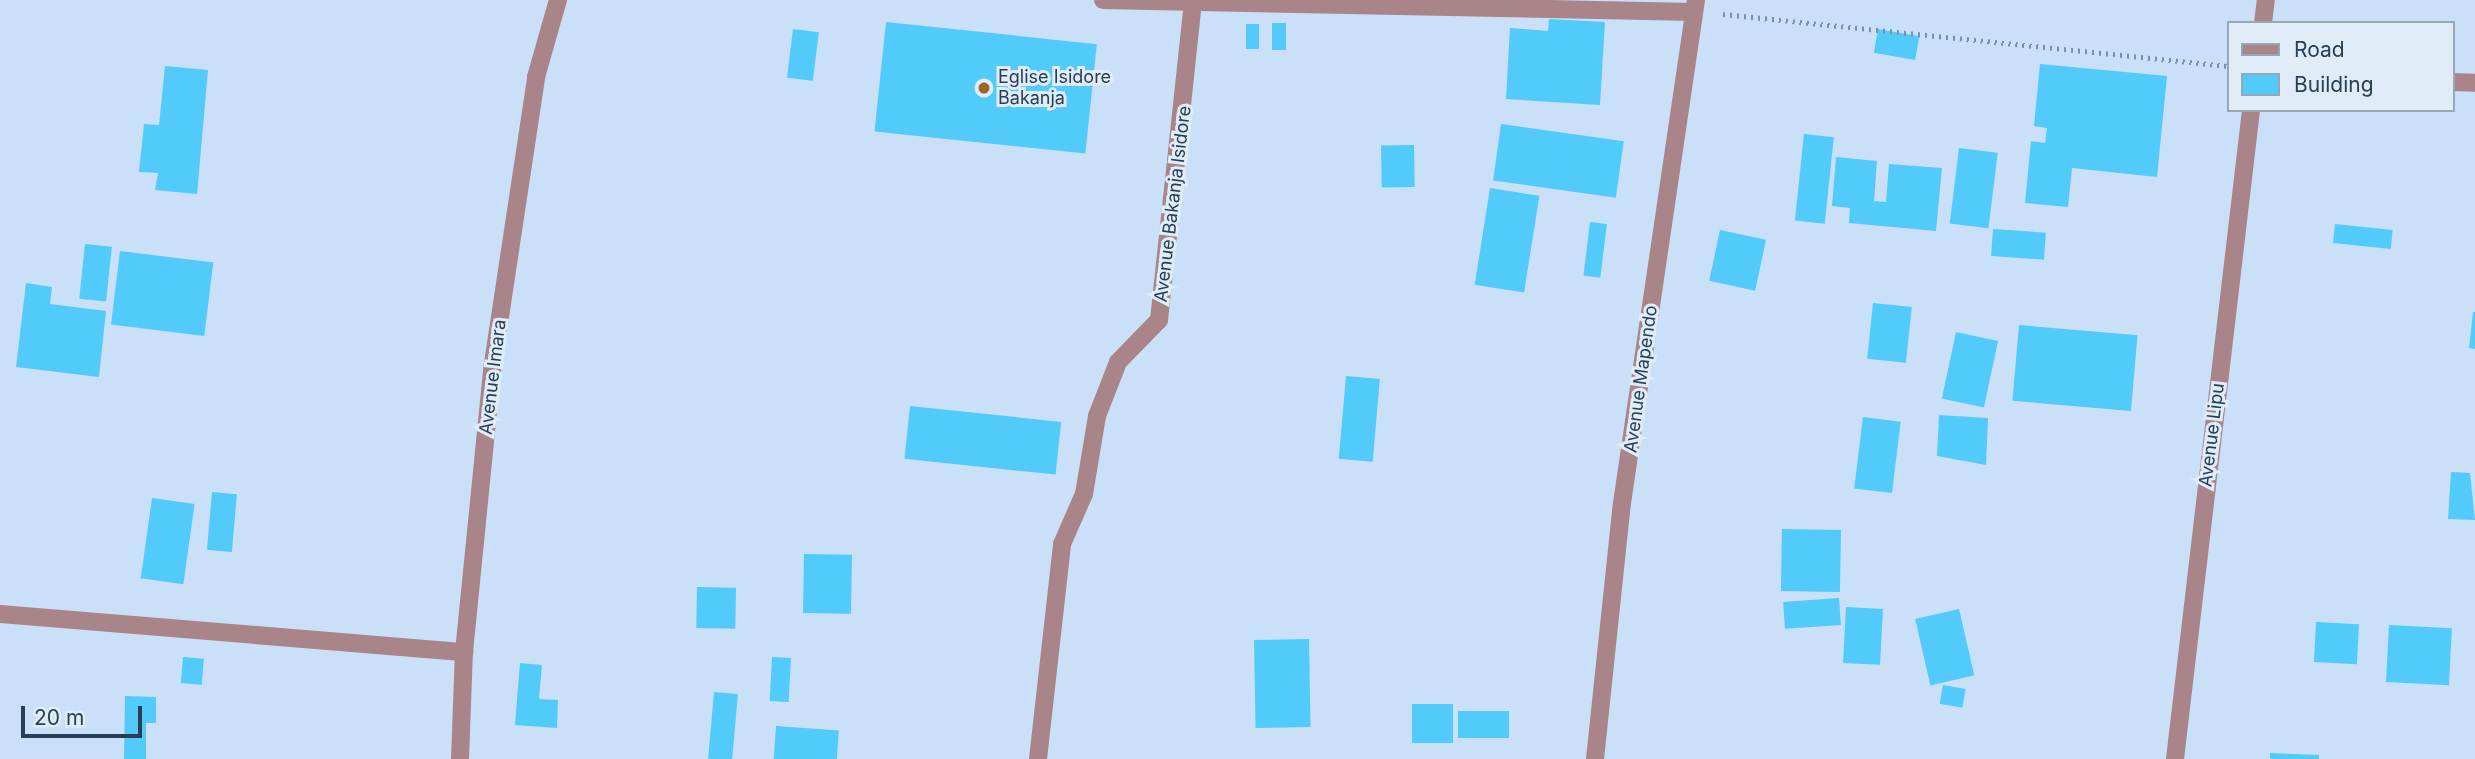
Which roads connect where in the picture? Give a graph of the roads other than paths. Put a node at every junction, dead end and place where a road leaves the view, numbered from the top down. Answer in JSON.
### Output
{"nodes":[{"id":1,"x":558,"y":0,"type":"edge"},
{"id":2,"x":1102,"y":0,"type":"edge"},
{"id":3,"x":1193,"y":0,"type":"edge"},
{"id":4,"x":2266,"y":0,"type":"edge"},
{"id":5,"x":1695,"y":6,"type":"edge"},
{"id":6,"x":2263,"y":21,"type":"edge"},
{"id":7,"x":2454,"y":82,"type":"edge"},
{"id":8,"x":2475,"y":83,"type":"edge"},
{"id":9,"x":2251,"y":112,"type":"edge"},
{"id":10,"x":0,"y":614,"type":"edge"},
{"id":11,"x":464,"y":652,"type":"junction"},
{"id":12,"x":460,"y":759,"type":"edge"},
{"id":13,"x":1038,"y":759,"type":"edge"},
{"id":14,"x":1595,"y":759,"type":"edge"},
{"id":15,"x":2175,"y":759,"type":"edge"}],
"edges":[{"from":1,"to":11,"type":"street","name":"Avenue Imara"},
{"from":2,"to":3,"type":"street"},
{"from":3,"to":5,"type":"street"},
{"from":3,"to":13,"type":"street","name":"Avenue Bakanja Isidore"},
{"from":4,"to":6,"type":"street"},
{"from":5,"to":14,"type":"street","name":"Avenue Mapendo"},
{"from":7,"to":8,"type":"street"},
{"from":9,"to":15,"type":"street","name":"Avenue Lipu"},
{"from":10,"to":11,"type":"street"},
{"from":11,"to":12,"type":"street","name":"Avenue Imara"}]}
